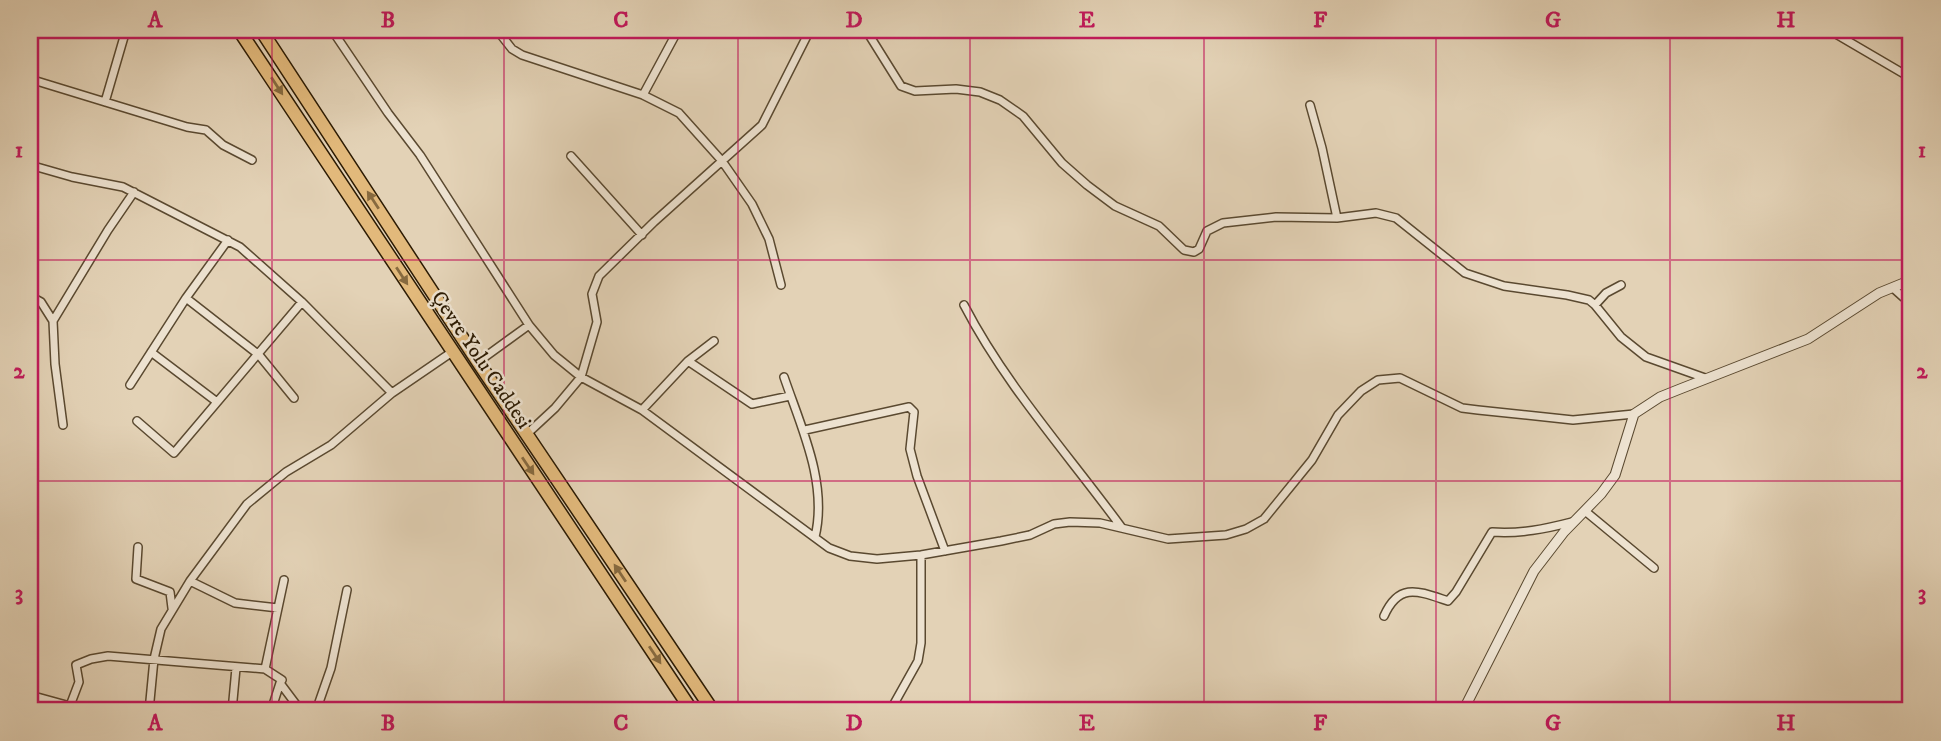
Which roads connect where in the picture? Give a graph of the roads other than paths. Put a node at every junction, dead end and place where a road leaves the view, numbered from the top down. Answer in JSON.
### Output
{"nodes":[{"id":1,"x":37,"y":30,"type":"edge"},
{"id":2,"x":126,"y":30,"type":"edge"},
{"id":3,"x":239,"y":30,"type":"edge"},
{"id":4,"x":261,"y":30,"type":"edge"},
{"id":5,"x":332,"y":30,"type":"edge"},
{"id":6,"x":497,"y":30,"type":"edge"},
{"id":7,"x":678,"y":30,"type":"edge"},
{"id":8,"x":810,"y":30,"type":"edge"},
{"id":9,"x":866,"y":30,"type":"edge"},
{"id":10,"x":1829,"y":30,"type":"edge"},
{"id":11,"x":30,"y":43,"type":"edge"},
{"id":12,"x":1911,"y":78,"type":"edge"},
{"id":13,"x":30,"y":79,"type":"edge"},
{"id":14,"x":643,"y":95,"type":"junction"},
{"id":15,"x":105,"y":102,"type":"junction"},
{"id":16,"x":1310,"y":105,"type":"dead end"},
{"id":17,"x":571,"y":156,"type":"dead end"},
{"id":18,"x":252,"y":160,"type":"dead end"},
{"id":19,"x":722,"y":161,"type":"junction"},
{"id":20,"x":30,"y":166,"type":"edge"},
{"id":21,"x":134,"y":192,"type":"junction"},
{"id":22,"x":1337,"y":218,"type":"junction"},
{"id":23,"x":642,"y":234,"type":"junction"},
{"id":24,"x":228,"y":240,"type":"junction"},
{"id":25,"x":1911,"y":280,"type":"edge"},
{"id":26,"x":781,"y":285,"type":"dead end"},
{"id":27,"x":1621,"y":285,"type":"dead end"},
{"id":28,"x":1893,"y":288,"type":"junction"},
{"id":29,"x":30,"y":296,"type":"edge"},
{"id":30,"x":186,"y":298,"type":"junction"},
{"id":31,"x":1911,"y":299,"type":"edge"},
{"id":32,"x":302,"y":302,"type":"junction"},
{"id":33,"x":964,"y":304,"type":"dead end"},
{"id":34,"x":1595,"y":305,"type":"junction"},
{"id":35,"x":53,"y":321,"type":"junction"},
{"id":36,"x":530,"y":325,"type":"junction"},
{"id":37,"x":714,"y":341,"type":"dead end"},
{"id":38,"x":151,"y":352,"type":"junction"},
{"id":39,"x":452,"y":352,"type":"junction"},
{"id":40,"x":258,"y":355,"type":"junction"},
{"id":41,"x":688,"y":360,"type":"junction"},
{"id":42,"x":478,"y":362,"type":"junction"},
{"id":43,"x":581,"y":377,"type":"junction"},
{"id":44,"x":784,"y":377,"type":"dead end"},
{"id":45,"x":1705,"y":378,"type":"junction"},
{"id":46,"x":130,"y":385,"type":"dead end"},
{"id":47,"x":392,"y":393,"type":"junction"},
{"id":48,"x":790,"y":396,"type":"junction"},
{"id":49,"x":294,"y":398,"type":"dead end"},
{"id":50,"x":217,"y":402,"type":"junction"},
{"id":51,"x":642,"y":410,"type":"junction"},
{"id":52,"x":1633,"y":414,"type":"junction"},
{"id":53,"x":136,"y":421,"type":"dead end"},
{"id":54,"x":63,"y":425,"type":"dead end"},
{"id":55,"x":805,"y":430,"type":"junction"},
{"id":56,"x":527,"y":434,"type":"junction"},
{"id":57,"x":1585,"y":511,"type":"junction"},
{"id":58,"x":1573,"y":522,"type":"junction"},
{"id":59,"x":1122,"y":529,"type":"junction"},
{"id":60,"x":815,"y":537,"type":"junction"},
{"id":61,"x":138,"y":547,"type":"dead end"},
{"id":62,"x":945,"y":551,"type":"junction"},
{"id":63,"x":921,"y":555,"type":"junction"},
{"id":64,"x":1654,"y":568,"type":"dead end"},
{"id":65,"x":284,"y":580,"type":"dead end"},
{"id":66,"x":190,"y":581,"type":"junction"},
{"id":67,"x":347,"y":590,"type":"dead end"},
{"id":68,"x":278,"y":608,"type":"junction"},
{"id":69,"x":172,"y":609,"type":"junction"},
{"id":70,"x":1384,"y":616,"type":"dead end"},
{"id":71,"x":153,"y":659,"type":"junction"},
{"id":72,"x":236,"y":668,"type":"junction"},
{"id":73,"x":264,"y":669,"type":"junction"},
{"id":74,"x":280,"y":683,"type":"junction"},
{"id":75,"x":30,"y":695,"type":"edge"},
{"id":76,"x":69,"y":708,"type":"edge"},
{"id":77,"x":149,"y":711,"type":"edge"},
{"id":78,"x":232,"y":711,"type":"edge"},
{"id":79,"x":271,"y":711,"type":"edge"},
{"id":80,"x":301,"y":711,"type":"edge"},
{"id":81,"x":317,"y":711,"type":"edge"},
{"id":82,"x":692,"y":711,"type":"edge"},
{"id":83,"x":713,"y":711,"type":"edge"},
{"id":84,"x":890,"y":711,"type":"edge"},
{"id":85,"x":1463,"y":711,"type":"edge"}],
"edges":[{"from":1,"to":11,"type":"street"},
{"from":2,"to":15,"type":"street"},
{"from":3,"to":39,"type":"highway","name":"Çevre Yolu Caddesi","one_way":true},
{"from":42,"to":4,"type":"highway","name":"Çevre Yolu Caddesi","one_way":true},
{"from":5,"to":36,"type":"street"},
{"from":6,"to":14,"type":"street"},
{"from":7,"to":14,"type":"street"},
{"from":8,"to":19,"type":"street"},
{"from":9,"to":22,"type":"street"},
{"from":10,"to":12,"type":"street"},
{"from":13,"to":15,"type":"street"},
{"from":14,"to":19,"type":"street"},
{"from":15,"to":18,"type":"street"},
{"from":16,"to":22,"type":"street"},
{"from":17,"to":23,"type":"street"},
{"from":19,"to":23,"type":"street"},
{"from":19,"to":26,"type":"street"},
{"from":20,"to":21,"type":"street"},
{"from":21,"to":24,"type":"street"},
{"from":21,"to":35,"type":"street"},
{"from":22,"to":34,"type":"street"},
{"from":23,"to":43,"type":"street"},
{"from":24,"to":30,"type":"street"},
{"from":24,"to":32,"type":"street"},
{"from":25,"to":28,"type":"street"},
{"from":27,"to":34,"type":"street"},
{"from":28,"to":31,"type":"street"},
{"from":28,"to":45,"type":"street"},
{"from":29,"to":35,"type":"street"},
{"from":30,"to":38,"type":"street"},
{"from":30,"to":40,"type":"street"},
{"from":32,"to":40,"type":"street"},
{"from":32,"to":47,"type":"street"},
{"from":33,"to":59,"type":"street"},
{"from":34,"to":45,"type":"street"},
{"from":35,"to":54,"type":"street"},
{"from":36,"to":42,"type":"street"},
{"from":36,"to":43,"type":"street"},
{"from":37,"to":41,"type":"street"},
{"from":38,"to":46,"type":"street"},
{"from":38,"to":50,"type":"street"},
{"from":39,"to":47,"type":"street"},
{"from":39,"to":82,"type":"highway","name":"Çevre Yolu Caddesi","one_way":true},
{"from":40,"to":49,"type":"street"},
{"from":40,"to":50,"type":"street"},
{"from":41,"to":48,"type":"street"},
{"from":41,"to":51,"type":"street"},
{"from":42,"to":56,"type":"highway","name":"Çevre Yolu Caddesi"},
{"from":43,"to":51,"type":"street"},
{"from":43,"to":56,"type":"street"},
{"from":44,"to":48,"type":"street"},
{"from":45,"to":52,"type":"street"},
{"from":47,"to":66,"type":"street"},
{"from":48,"to":55,"type":"street"},
{"from":50,"to":53,"type":"street"},
{"from":51,"to":60,"type":"street"},
{"from":52,"to":57,"type":"street"},
{"from":52,"to":59,"type":"street"},
{"from":55,"to":60,"type":"street"},
{"from":55,"to":62,"type":"street"},
{"from":83,"to":56,"type":"highway","name":"Çevre Yolu Caddesi","one_way":true},
{"from":57,"to":58,"type":"street"},
{"from":57,"to":64,"type":"street"},
{"from":58,"to":70,"type":"street"},
{"from":58,"to":85,"type":"street"},
{"from":59,"to":62,"type":"street"},
{"from":60,"to":63,"type":"street"},
{"from":61,"to":69,"type":"street"},
{"from":62,"to":63,"type":"street"},
{"from":63,"to":84,"type":"street"},
{"from":65,"to":68,"type":"street"},
{"from":66,"to":68,"type":"street"},
{"from":66,"to":69,"type":"street"},
{"from":67,"to":81,"type":"street"},
{"from":68,"to":73,"type":"street"},
{"from":69,"to":71,"type":"street"},
{"from":71,"to":72,"type":"street"},
{"from":71,"to":76,"type":"street"},
{"from":71,"to":77,"type":"street"},
{"from":72,"to":73,"type":"street"},
{"from":72,"to":78,"type":"street"},
{"from":73,"to":74,"type":"street"},
{"from":74,"to":79,"type":"street"},
{"from":74,"to":80,"type":"street"},
{"from":75,"to":76,"type":"street"}]}
